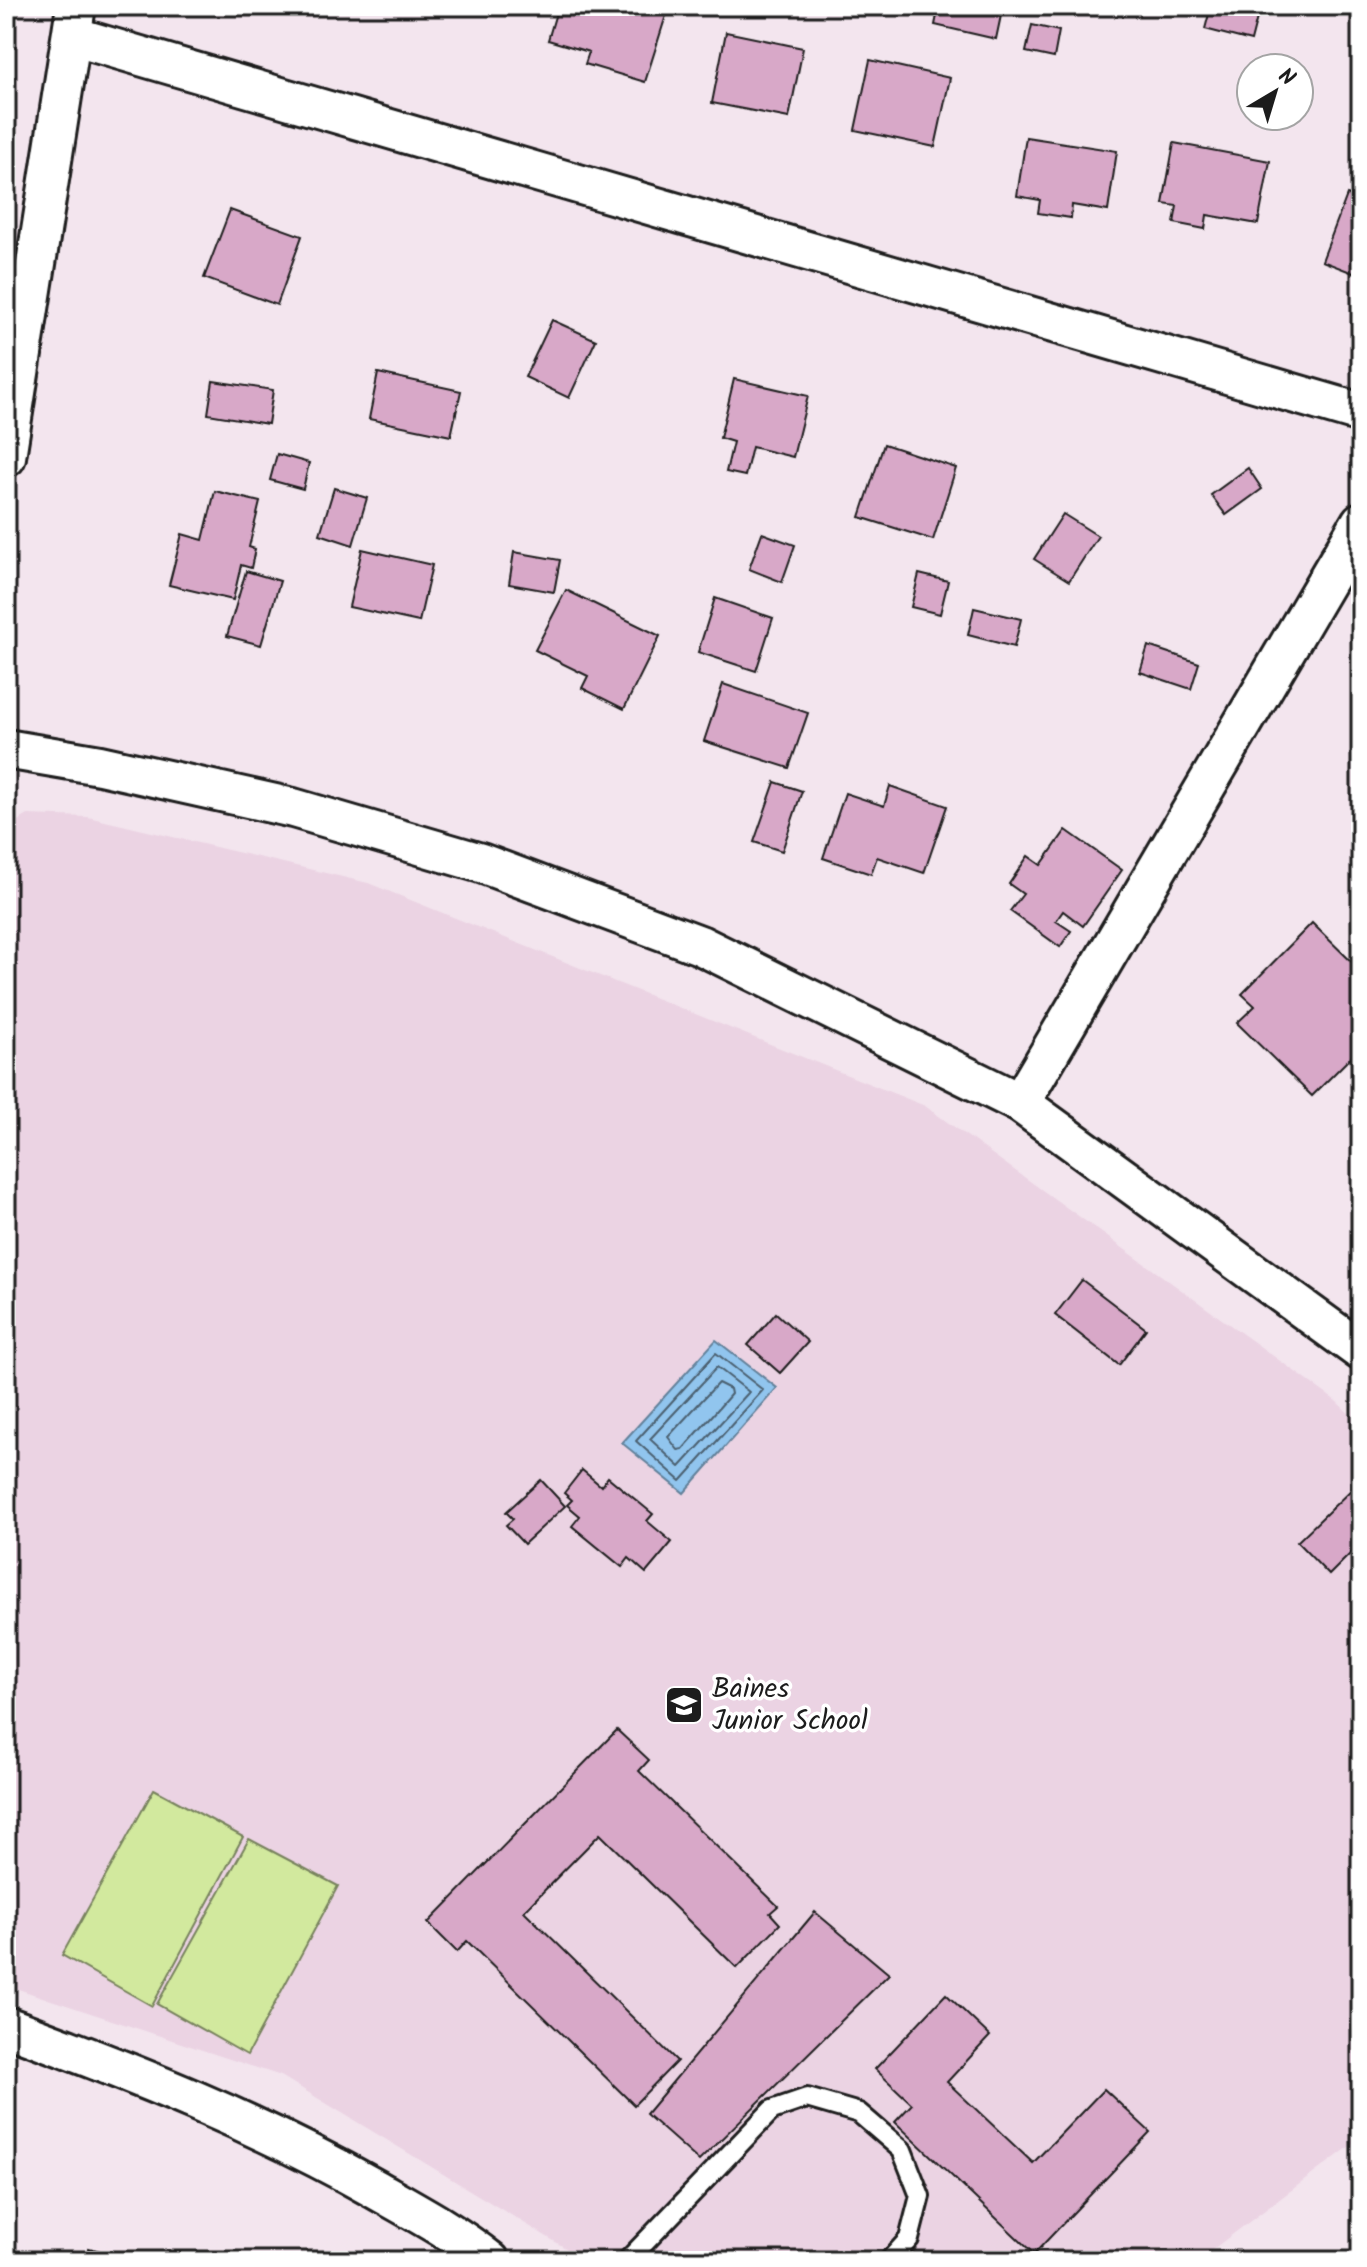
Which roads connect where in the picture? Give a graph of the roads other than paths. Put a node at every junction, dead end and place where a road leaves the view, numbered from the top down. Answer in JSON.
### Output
{"nodes":[{"id":1,"x":74,"y":21,"type":"edge"},
{"id":2,"x":1361,"y":413,"type":"edge"},
{"id":3,"x":6,"y":457,"type":"edge"},
{"id":4,"x":1361,"y":522,"type":"edge"},
{"id":5,"x":6,"y":749,"type":"edge"},
{"id":6,"x":1020,"y":1103,"type":"junction"},
{"id":7,"x":1361,"y":1351,"type":"edge"},
{"id":8,"x":6,"y":2026,"type":"edge"},
{"id":9,"x":490,"y":2261,"type":"edge"},
{"id":10,"x":627,"y":2261,"type":"edge"},
{"id":11,"x":889,"y":2261,"type":"edge"}],
"edges":[{"from":1,"to":2,"type":"street"},
{"from":1,"to":3,"type":"street"},
{"from":4,"to":6,"type":"street"},
{"from":5,"to":6,"type":"street"},
{"from":6,"to":7,"type":"street"},
{"from":8,"to":9,"type":"street"},
{"from":10,"to":11,"type":"lane"}]}
